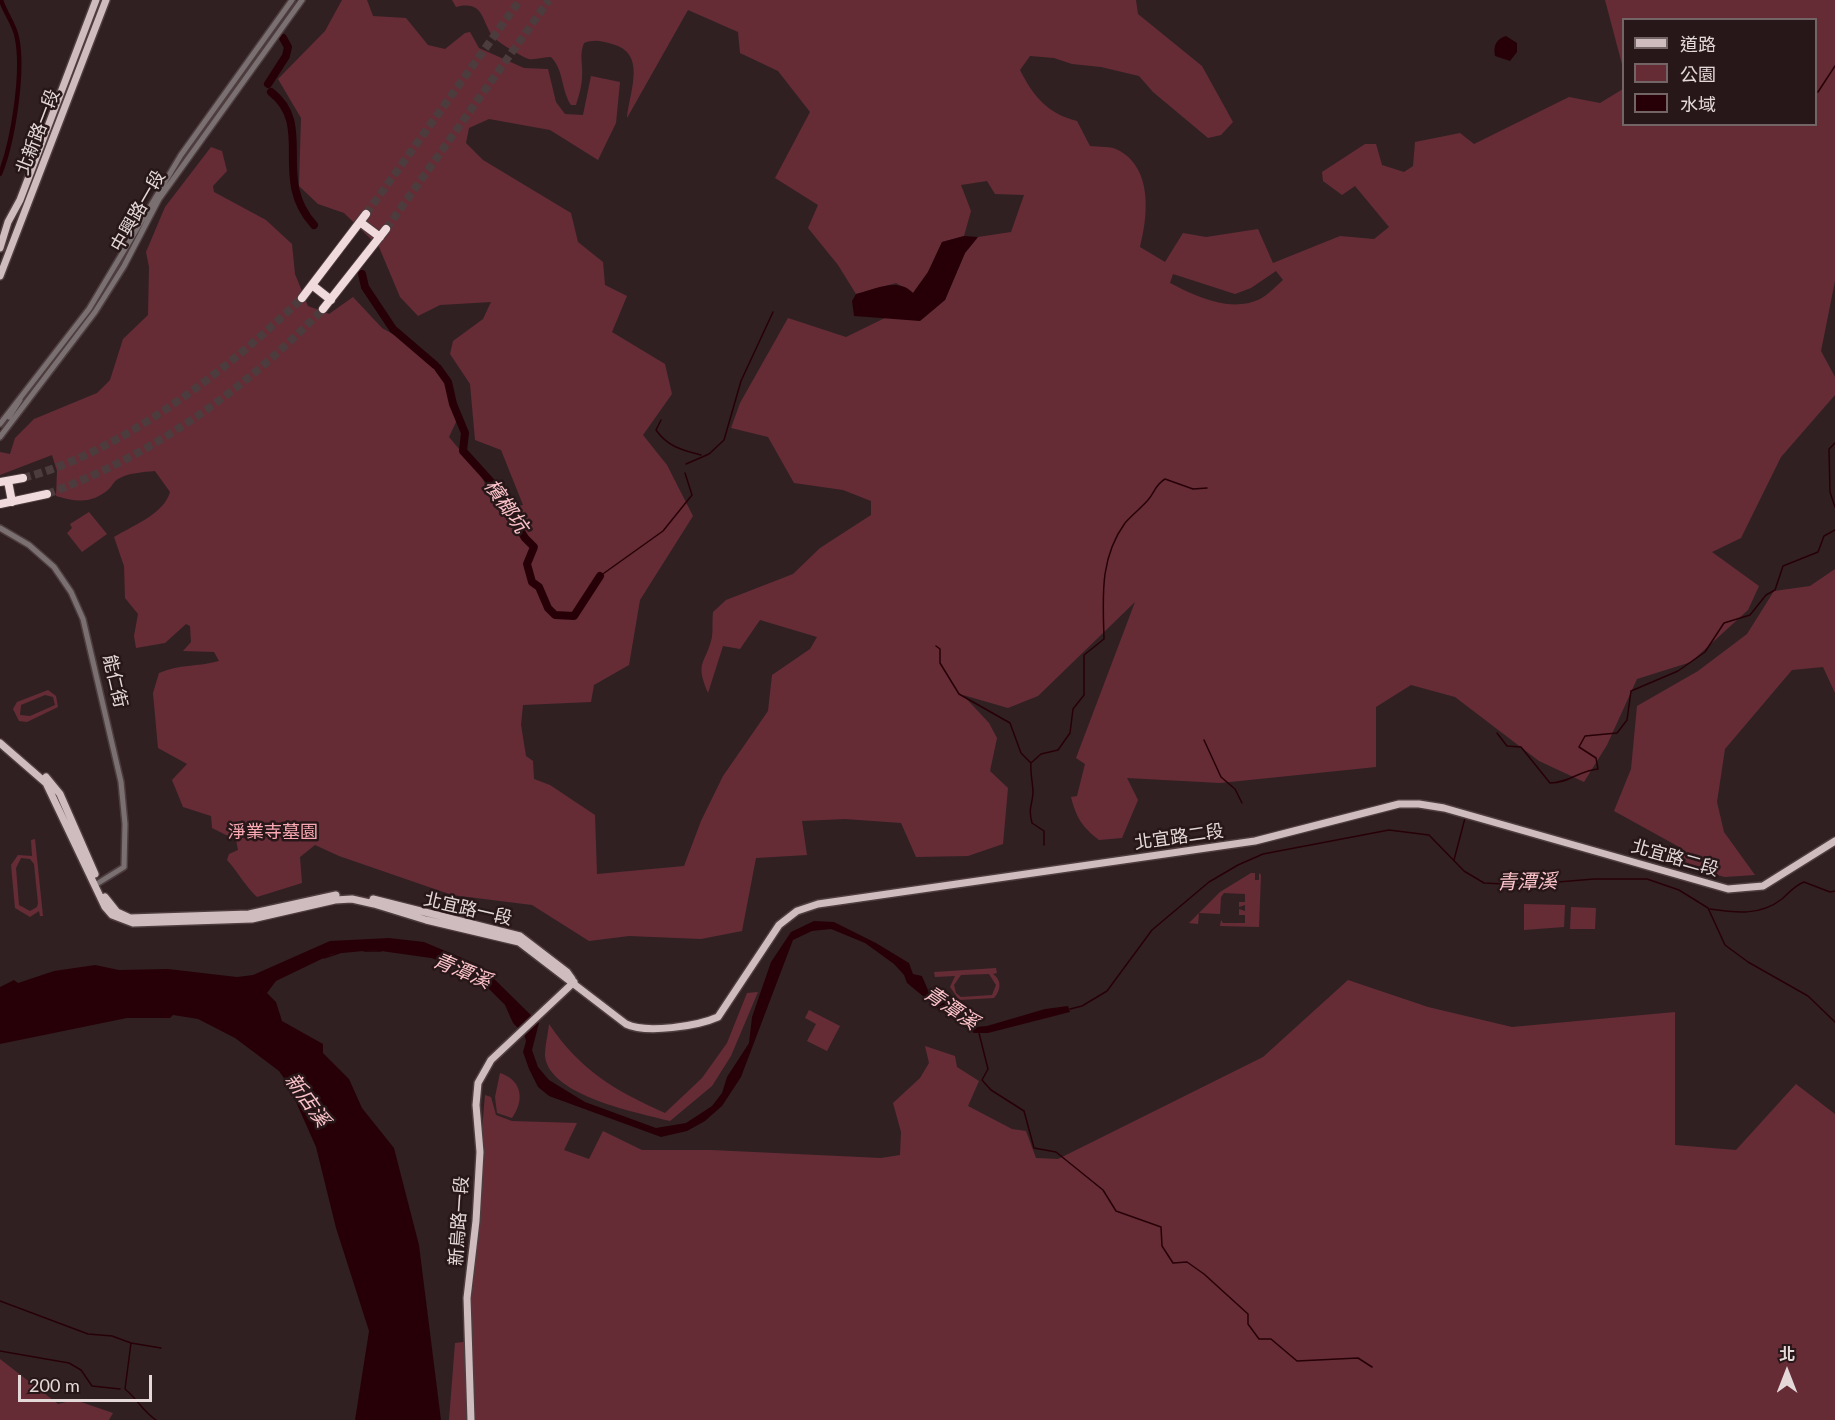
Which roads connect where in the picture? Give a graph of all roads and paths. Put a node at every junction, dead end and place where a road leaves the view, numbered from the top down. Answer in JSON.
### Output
{"nodes":[{"id":1,"x":96,"y":0,"type":"edge"},
{"id":2,"x":106,"y":0,"type":"edge"},
{"id":3,"x":292,"y":0,"type":"edge"},
{"id":4,"x":302,"y":0,"type":"edge"},
{"id":5,"x":366,"y":214,"type":"tunnel mouth"},
{"id":6,"x":360,"y":222,"type":"junction"},
{"id":7,"x":386,"y":229,"type":"tunnel mouth"},
{"id":8,"x":380,"y":237,"type":"junction"},
{"id":9,"x":1,"y":238,"type":"edge"},
{"id":10,"x":0,"y":249,"type":"edge"},
{"id":11,"x":5,"y":256,"type":"edge"},
{"id":12,"x":0,"y":276,"type":"edge"},
{"id":13,"x":312,"y":285,"type":"junction"},
{"id":14,"x":302,"y":298,"type":"tunnel mouth"},
{"id":15,"x":331,"y":300,"type":"junction"},
{"id":16,"x":323,"y":309,"type":"tunnel mouth"},
{"id":17,"x":25,"y":396,"type":"junction"},
{"id":18,"x":0,"y":424,"type":"edge"},
{"id":19,"x":0,"y":431,"type":"edge"},
{"id":20,"x":0,"y":436,"type":"edge"},
{"id":21,"x":23,"y":478,"type":"tunnel mouth"},
{"id":22,"x":4,"y":482,"type":"edge"},
{"id":23,"x":47,"y":494,"type":"tunnel mouth"},
{"id":24,"x":12,"y":502,"type":"junction"},
{"id":25,"x":0,"y":504,"type":"edge"},
{"id":26,"x":0,"y":528,"type":"edge"},
{"id":27,"x":0,"y":737,"type":"edge"},
{"id":28,"x":0,"y":743,"type":"edge"},
{"id":29,"x":1835,"y":841,"type":"edge"},
{"id":30,"x":97,"y":884,"type":"junction"},
{"id":31,"x":574,"y":982,"type":"junction"},
{"id":32,"x":471,"y":1420,"type":"edge"}],
"edges":[{"from":1,"to":9,"type":"main road","name":"北新路一段"},
{"from":2,"to":11,"type":"main road","name":"北新路一段"},
{"from":3,"to":17,"type":"street","name":"中興路一段"},
{"from":4,"to":17,"type":"street","name":"中興路一段"},
{"from":5,"to":6,"type":"highway"},
{"from":6,"to":8,"type":"highway"},
{"from":6,"to":13,"type":"highway"},
{"from":7,"to":8,"type":"highway"},
{"from":8,"to":15,"type":"highway"},
{"from":9,"to":10,"type":"main road","name":"北新路一段"},
{"from":10,"to":11,"type":"main road"},
{"from":11,"to":12,"type":"main road","name":"北新路一段"},
{"from":13,"to":14,"type":"highway"},
{"from":13,"to":15,"type":"highway"},
{"from":15,"to":16,"type":"highway"},
{"from":17,"to":18,"type":"street","name":"中興路一段"},
{"from":17,"to":19,"type":"street"},
{"from":17,"to":20,"type":"street","name":"中興路一段"},
{"from":21,"to":22,"type":"highway"},
{"from":22,"to":24,"type":"highway"},
{"from":23,"to":24,"type":"highway"},
{"from":24,"to":25,"type":"highway"},
{"from":26,"to":30,"type":"street","name":"能仁街"},
{"from":27,"to":30,"type":"main road","name":"北宜路一段"},
{"from":28,"to":30,"type":"main road","name":"北宜路一段"},
{"from":29,"to":31,"type":"main road","name":"北宜路二段"},
{"from":30,"to":31,"type":"main road","name":"北宜路一段"},
{"from":31,"to":32,"type":"main road","name":"新烏路一段"}]}
